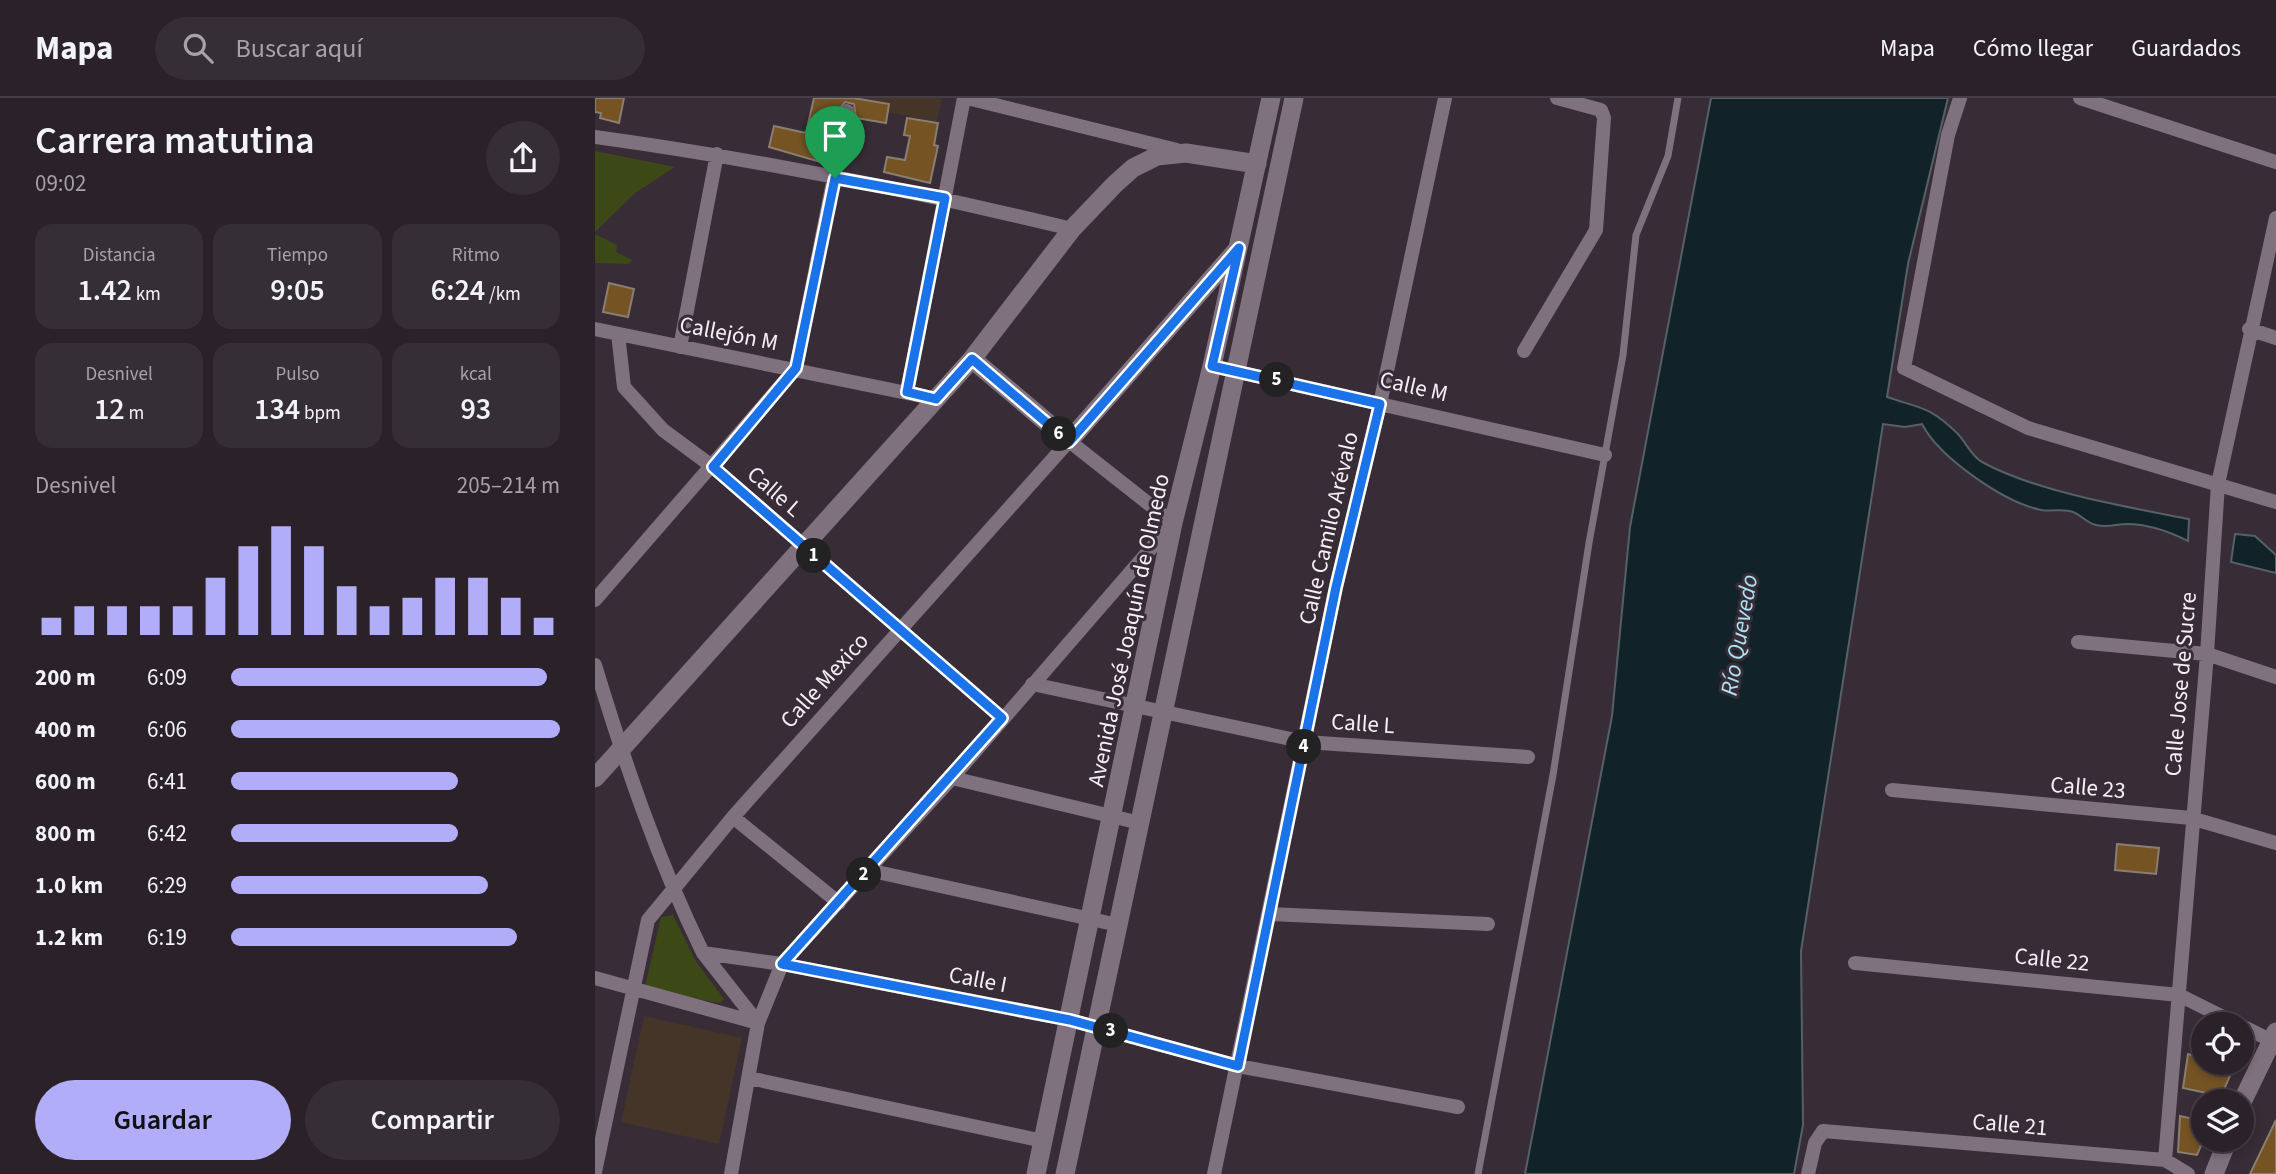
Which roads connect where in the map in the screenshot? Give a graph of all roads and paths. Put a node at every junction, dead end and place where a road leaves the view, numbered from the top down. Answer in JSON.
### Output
{"nodes":[{"id":1,"x":966,"y":98,"type":"edge"},
{"id":2,"x":1271,"y":98,"type":"edge"},
{"id":3,"x":1294,"y":98,"type":"edge"},
{"id":4,"x":1445,"y":98,"type":"edge"},
{"id":5,"x":1556,"y":98,"type":"edge"},
{"id":6,"x":1678,"y":98,"type":"edge"},
{"id":7,"x":1960,"y":98,"type":"edge"},
{"id":8,"x":2080,"y":98,"type":"edge"},
{"id":9,"x":1585,"y":101,"type":"edge"},
{"id":10,"x":847,"y":110,"type":"dead end"},
{"id":11,"x":595,"y":136,"type":"edge"},
{"id":12,"x":1186,"y":153,"type":"junction"},
{"id":13,"x":717,"y":154,"type":"junction"},
{"id":14,"x":2276,"y":162,"type":"edge"},
{"id":15,"x":1257,"y":164,"type":"junction"},
{"id":16,"x":835,"y":178,"type":"junction"},
{"id":17,"x":945,"y":198,"type":"junction"},
{"id":18,"x":2276,"y":218,"type":"edge"},
{"id":19,"x":1267,"y":222,"type":"junction"},
{"id":20,"x":1072,"y":229,"type":"junction"},
{"id":21,"x":1239,"y":248,"type":"junction"},
{"id":22,"x":595,"y":329,"type":"edge"},
{"id":23,"x":2249,"y":330,"type":"junction"},
{"id":24,"x":618,"y":334,"type":"junction"},
{"id":25,"x":2276,"y":338,"type":"edge"},
{"id":26,"x":680,"y":347,"type":"junction"},
{"id":27,"x":1524,"y":351,"type":"dead end"},
{"id":28,"x":972,"y":359,"type":"junction"},
{"id":29,"x":1212,"y":366,"type":"junction"},
{"id":30,"x":796,"y":368,"type":"junction"},
{"id":31,"x":1236,"y":371,"type":"junction"},
{"id":32,"x":907,"y":392,"type":"junction"},
{"id":33,"x":936,"y":399,"type":"junction"},
{"id":34,"x":1380,"y":404,"type":"junction"},
{"id":35,"x":1069,"y":442,"type":"junction"},
{"id":36,"x":1605,"y":455,"type":"junction"},
{"id":37,"x":713,"y":467,"type":"junction"},
{"id":38,"x":2218,"y":484,"type":"junction"},
{"id":39,"x":2276,"y":502,"type":"edge"},
{"id":40,"x":1173,"y":523,"type":"junction"},
{"id":41,"x":803,"y":546,"type":"junction"},
{"id":42,"x":595,"y":600,"type":"edge"},
{"id":43,"x":900,"y":632,"type":"junction"},
{"id":44,"x":2078,"y":642,"type":"dead end"},
{"id":45,"x":2207,"y":654,"type":"junction"},
{"id":46,"x":595,"y":665,"type":"edge"},
{"id":47,"x":2276,"y":677,"type":"edge"},
{"id":48,"x":1032,"y":684,"type":"junction"},
{"id":49,"x":1137,"y":705,"type":"junction"},
{"id":50,"x":1164,"y":712,"type":"junction"},
{"id":51,"x":1002,"y":718,"type":"junction"},
{"id":52,"x":1305,"y":742,"type":"junction"},
{"id":53,"x":621,"y":750,"type":"junction"},
{"id":54,"x":1528,"y":757,"type":"dead end"},
{"id":55,"x":595,"y":778,"type":"edge"},
{"id":56,"x":951,"y":778,"type":"junction"},
{"id":57,"x":1892,"y":790,"type":"dead end"},
{"id":58,"x":733,"y":817,"type":"junction"},
{"id":59,"x":1113,"y":817,"type":"junction"},
{"id":60,"x":2192,"y":818,"type":"junction"},
{"id":61,"x":1140,"y":823,"type":"junction"},
{"id":62,"x":2276,"y":843,"type":"edge"},
{"id":63,"x":869,"y":870,"type":"junction"},
{"id":64,"x":672,"y":891,"type":"junction"},
{"id":65,"x":839,"y":903,"type":"junction"},
{"id":66,"x":1270,"y":914,"type":"junction"},
{"id":67,"x":1090,"y":919,"type":"junction"},
{"id":68,"x":1488,"y":923,"type":"dead end"},
{"id":69,"x":1118,"y":925,"type":"junction"},
{"id":70,"x":703,"y":953,"type":"junction"},
{"id":71,"x":1856,"y":962,"type":"dead end"},
{"id":72,"x":782,"y":964,"type":"junction"},
{"id":73,"x":595,"y":978,"type":"edge"},
{"id":74,"x":633,"y":990,"type":"junction"},
{"id":75,"x":2179,"y":995,"type":"junction"},
{"id":76,"x":2213,"y":1012,"type":"edge"},
{"id":77,"x":1070,"y":1020,"type":"junction"},
{"id":78,"x":758,"y":1023,"type":"junction"},
{"id":79,"x":1096,"y":1027,"type":"junction"},
{"id":80,"x":2254,"y":1031,"type":"edge"},
{"id":81,"x":2274,"y":1039,"type":"edge"},
{"id":82,"x":1238,"y":1066,"type":"junction"},
{"id":83,"x":749,"y":1078,"type":"junction"},
{"id":84,"x":2249,"y":1089,"type":"edge"},
{"id":85,"x":1458,"y":1107,"type":"dead end"},
{"id":86,"x":1043,"y":1142,"type":"junction"},
{"id":87,"x":2223,"y":1152,"type":"edge"},
{"id":88,"x":2165,"y":1160,"type":"junction"},
{"id":89,"x":595,"y":1172,"type":"edge"},
{"id":90,"x":731,"y":1174,"type":"edge"},
{"id":91,"x":1036,"y":1174,"type":"edge"},
{"id":92,"x":1065,"y":1174,"type":"edge"},
{"id":93,"x":1215,"y":1174,"type":"edge"},
{"id":94,"x":1478,"y":1174,"type":"edge"},
{"id":95,"x":1808,"y":1174,"type":"edge"},
{"id":96,"x":2189,"y":1174,"type":"edge"},
{"id":97,"x":2214,"y":1174,"type":"edge"}],
"edges":[{"from":1,"to":12,"type":"street"},
{"from":1,"to":17,"type":"street"},
{"from":2,"to":15,"type":"main road","name":"Avenida José Joaquín de Olmedo"},
{"from":3,"to":19,"type":"main road"},
{"from":4,"to":34,"type":"street","name":"Calle Camilo Arévalo"},
{"from":5,"to":9,"type":"street"},
{"from":6,"to":36,"type":"lane"},
{"from":7,"to":38,"type":"street"},
{"from":8,"to":14,"type":"street"},
{"from":9,"to":27,"type":"street"},
{"from":10,"to":16,"type":"street"},
{"from":11,"to":13,"type":"street"},
{"from":12,"to":15,"type":"main road"},
{"from":12,"to":20,"type":"main road"},
{"from":13,"to":16,"type":"street"},
{"from":13,"to":26,"type":"street"},
{"from":15,"to":21,"type":"main road","name":"Avenida José Joaquín de Olmedo"},
{"from":16,"to":17,"type":"street"},
{"from":16,"to":30,"type":"street"},
{"from":17,"to":20,"type":"street"},
{"from":17,"to":32,"type":"street"},
{"from":18,"to":23,"type":"street","name":"Calle Jose de Sucre"},
{"from":19,"to":21,"type":"main road","name":"Calle Mexico"},
{"from":19,"to":31,"type":"main road"},
{"from":20,"to":28,"type":"main road"},
{"from":21,"to":29,"type":"main road","name":"Avenida José Joaquín de Olmedo"},
{"from":21,"to":35,"type":"main road","name":"Calle Mexico"},
{"from":22,"to":24,"type":"street","name":"Callejón M"},
{"from":23,"to":25,"type":"street"},
{"from":23,"to":38,"type":"street","name":"Calle Jose de Sucre"},
{"from":24,"to":26,"type":"street","name":"Callejón M"},
{"from":24,"to":37,"type":"street","name":"Calle L"},
{"from":26,"to":30,"type":"street","name":"Callejón M"},
{"from":28,"to":33,"type":"main road"},
{"from":28,"to":35,"type":"main road"},
{"from":29,"to":31,"type":"street","name":"Calle M"},
{"from":29,"to":40,"type":"main road","name":"Avenida José Joaquín de Olmedo"},
{"from":30,"to":32,"type":"street","name":"Callejón M"},
{"from":30,"to":37,"type":"street"},
{"from":31,"to":34,"type":"street","name":"Calle M"},
{"from":31,"to":50,"type":"main road"},
{"from":32,"to":33,"type":"street","name":"Callejón M"},
{"from":33,"to":41,"type":"main road"},
{"from":34,"to":36,"type":"street","name":"Calle M"},
{"from":34,"to":52,"type":"street","name":"Calle Camilo Arévalo"},
{"from":35,"to":40,"type":"street"},
{"from":35,"to":43,"type":"street","name":"Calle Mexico"},
{"from":36,"to":94,"type":"lane"},
{"from":37,"to":41,"type":"street","name":"Calle L"},
{"from":37,"to":42,"type":"street"},
{"from":38,"to":39,"type":"street"},
{"from":38,"to":45,"type":"street","name":"Calle Jose de Sucre"},
{"from":40,"to":48,"type":"street"},
{"from":40,"to":49,"type":"main road","name":"Avenida José Joaquín de Olmedo"},
{"from":41,"to":43,"type":"street","name":"Calle L"},
{"from":41,"to":53,"type":"main road"},
{"from":43,"to":51,"type":"street","name":"Calle L"},
{"from":43,"to":58,"type":"street","name":"Calle Mexico"},
{"from":44,"to":45,"type":"street"},
{"from":45,"to":47,"type":"street"},
{"from":45,"to":60,"type":"street","name":"Calle Jose de Sucre"},
{"from":46,"to":53,"type":"street"},
{"from":48,"to":49,"type":"street","name":"Calle L"},
{"from":48,"to":51,"type":"street"},
{"from":49,"to":50,"type":"street","name":"Calle L"},
{"from":49,"to":59,"type":"main road","name":"Avenida José Joaquín de Olmedo"},
{"from":50,"to":52,"type":"street","name":"Calle L"},
{"from":50,"to":61,"type":"main road"},
{"from":51,"to":56,"type":"street"},
{"from":52,"to":54,"type":"street","name":"Calle L"},
{"from":52,"to":66,"type":"street","name":"Calle Camilo Arévalo"},
{"from":53,"to":55,"type":"main road"},
{"from":53,"to":64,"type":"street"},
{"from":56,"to":59,"type":"street"},
{"from":56,"to":63,"type":"street"},
{"from":57,"to":60,"type":"street","name":"Calle 23"},
{"from":58,"to":64,"type":"street","name":"Calle Mexico"},
{"from":58,"to":65,"type":"street"},
{"from":59,"to":61,"type":"street"},
{"from":59,"to":67,"type":"main road","name":"Avenida José Joaquín de Olmedo"},
{"from":60,"to":62,"type":"street","name":"Calle 23"},
{"from":60,"to":75,"type":"street","name":"Calle Jose de Sucre"},
{"from":61,"to":69,"type":"main road"},
{"from":63,"to":65,"type":"street"},
{"from":63,"to":67,"type":"street"},
{"from":64,"to":70,"type":"street"},
{"from":64,"to":74,"type":"street","name":"Calle Mexico"},
{"from":65,"to":72,"type":"street"},
{"from":66,"to":68,"type":"street"},
{"from":66,"to":82,"type":"street","name":"Calle Camilo Arévalo"},
{"from":67,"to":69,"type":"street"},
{"from":67,"to":77,"type":"main road","name":"Avenida José Joaquín de Olmedo"},
{"from":69,"to":79,"type":"main road"},
{"from":70,"to":72,"type":"street","name":"Calle I"},
{"from":70,"to":78,"type":"street"},
{"from":71,"to":75,"type":"street","name":"Calle 22"},
{"from":72,"to":77,"type":"street","name":"Calle I"},
{"from":72,"to":78,"type":"street"},
{"from":73,"to":74,"type":"street"},
{"from":74,"to":78,"type":"street"},
{"from":74,"to":89,"type":"street","name":"Calle Mexico"},
{"from":75,"to":76,"type":"street","name":"Calle 22"},
{"from":75,"to":88,"type":"street","name":"Calle Jose de Sucre"},
{"from":77,"to":79,"type":"street","name":"Calle I"},
{"from":77,"to":86,"type":"main road","name":"Avenida José Joaquín de Olmedo"},
{"from":78,"to":83,"type":"street"},
{"from":79,"to":82,"type":"street","name":"Calle I"},
{"from":79,"to":92,"type":"main road"},
{"from":80,"to":81,"type":"street","name":"Calle 22"},
{"from":81,"to":84,"type":"main road"},
{"from":82,"to":85,"type":"street","name":"Calle I"},
{"from":82,"to":93,"type":"street","name":"Calle Camilo Arévalo"},
{"from":83,"to":86,"type":"street"},
{"from":83,"to":90,"type":"street"},
{"from":86,"to":91,"type":"main road","name":"Avenida José Joaquín de Olmedo"},
{"from":87,"to":97,"type":"main road"},
{"from":88,"to":95,"type":"street","name":"Calle 21"},
{"from":88,"to":96,"type":"street","name":"Calle 21"}]}
